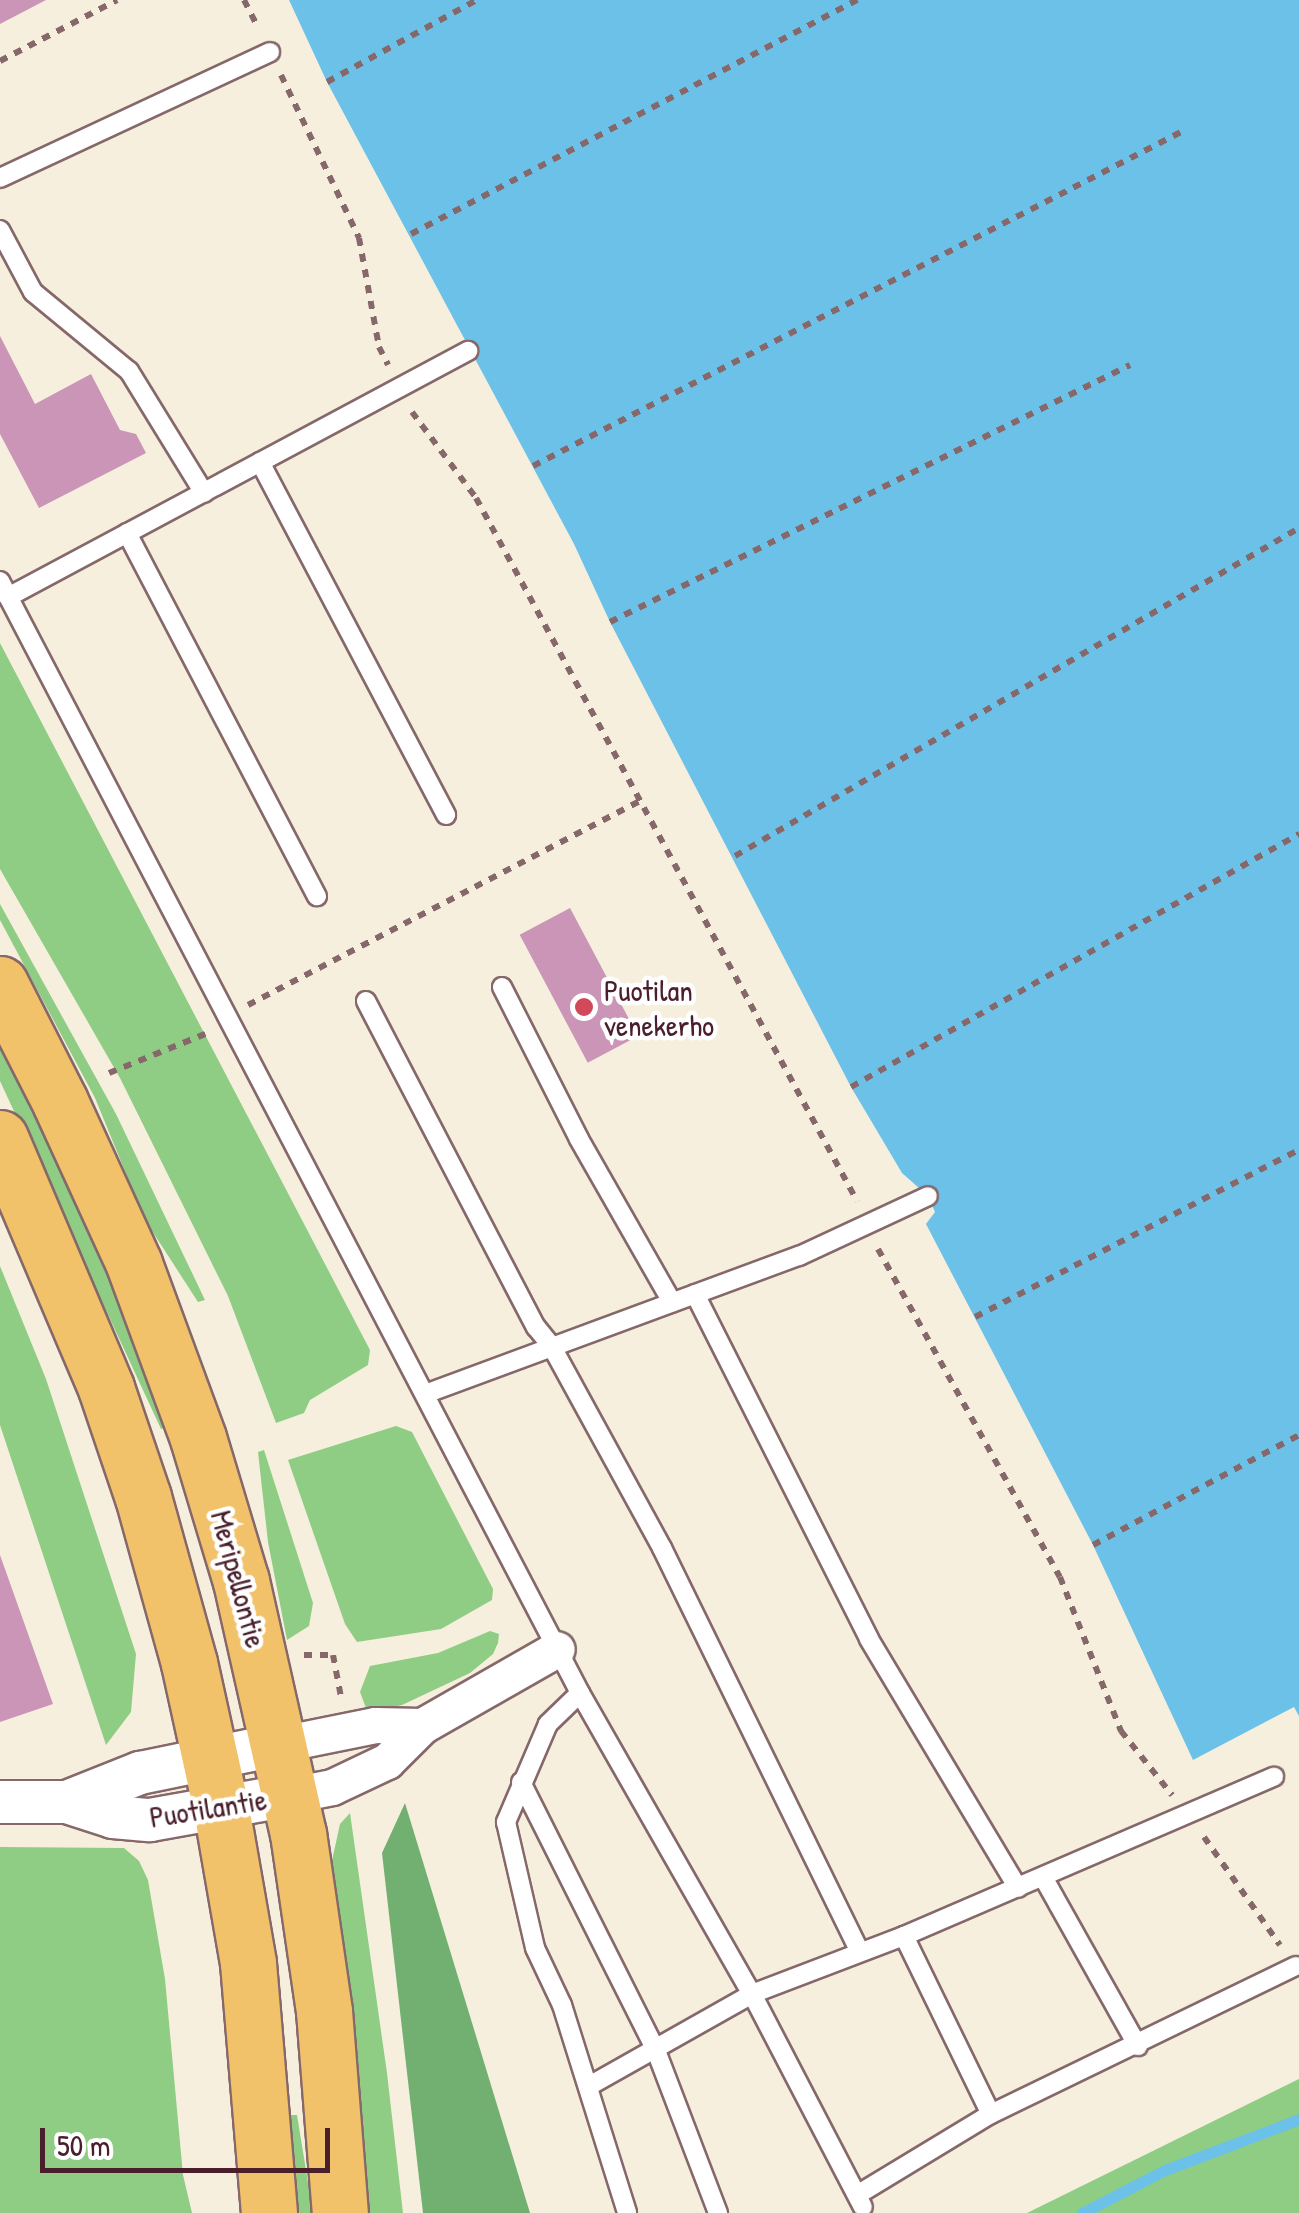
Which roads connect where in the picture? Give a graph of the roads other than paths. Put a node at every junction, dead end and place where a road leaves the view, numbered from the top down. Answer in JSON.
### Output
{"nodes":[{"id":1,"x":270,"y":52,"type":"road end"},
{"id":2,"x":0,"y":178,"type":"edge"},
{"id":3,"x":0,"y":230,"type":"edge"},
{"id":4,"x":468,"y":351,"type":"dead end"},
{"id":5,"x":260,"y":462,"type":"junction"},
{"id":6,"x":204,"y":492,"type":"junction"},
{"id":7,"x":127,"y":533,"type":"junction"},
{"id":8,"x":4,"y":589,"type":"edge"},
{"id":9,"x":446,"y":815,"type":"dead end"},
{"id":10,"x":317,"y":896,"type":"dead end"},
{"id":11,"x":0,"y":984,"type":"edge"},
{"id":12,"x":502,"y":987,"type":"dead end"},
{"id":13,"x":366,"y":1001,"type":"dead end"},
{"id":14,"x":0,"y":1138,"type":"edge"},
{"id":15,"x":928,"y":1196,"type":"dead end"},
{"id":16,"x":695,"y":1294,"type":"junction"},
{"id":17,"x":672,"y":1302,"type":"junction"},
{"id":18,"x":552,"y":1347,"type":"junction"},
{"id":19,"x":425,"y":1394,"type":"junction"},
{"id":20,"x":558,"y":1649,"type":"junction"},
{"id":21,"x":580,"y":1693,"type":"junction"},
{"id":22,"x":422,"y":1726,"type":"junction"},
{"id":23,"x":286,"y":1770,"type":"junction"},
{"id":24,"x":1274,"y":1777,"type":"dead end"},
{"id":25,"x":521,"y":1782,"type":"junction"},
{"id":26,"x":216,"y":1783,"type":"junction"},
{"id":27,"x":0,"y":1802,"type":"edge"},
{"id":28,"x":1043,"y":1877,"type":"junction"},
{"id":29,"x":1018,"y":1888,"type":"junction"},
{"id":30,"x":904,"y":1936,"type":"junction"},
{"id":31,"x":860,"y":1952,"type":"junction"},
{"id":32,"x":1296,"y":1966,"type":"road end"},
{"id":33,"x":752,"y":1994,"type":"junction"},
{"id":34,"x":1138,"y":2046,"type":"junction"},
{"id":35,"x":655,"y":2048,"type":"junction"},
{"id":36,"x":588,"y":2086,"type":"junction"},
{"id":37,"x":991,"y":2114,"type":"junction"},
{"id":38,"x":269,"y":2213,"type":"edge"},
{"id":39,"x":340,"y":2213,"type":"edge"},
{"id":40,"x":627,"y":2213,"type":"edge"},
{"id":41,"x":718,"y":2213,"type":"edge"}],
"edges":[{"from":1,"to":2,"type":"lane"},
{"from":3,"to":6,"type":"lane"},
{"from":4,"to":5,"type":"lane"},
{"from":5,"to":6,"type":"lane"},
{"from":5,"to":9,"type":"lane"},
{"from":6,"to":7,"type":"lane"},
{"from":7,"to":8,"type":"lane"},
{"from":7,"to":10,"type":"lane"},
{"from":8,"to":19,"type":"lane"},
{"from":11,"to":23,"type":"main road","name":"Meripellontie"},
{"from":12,"to":17,"type":"lane"},
{"from":13,"to":18,"type":"lane"},
{"from":14,"to":26,"type":"main road"},
{"from":15,"to":16,"type":"lane"},
{"from":16,"to":17,"type":"lane"},
{"from":16,"to":29,"type":"lane"},
{"from":17,"to":18,"type":"lane"},
{"from":18,"to":19,"type":"lane"},
{"from":18,"to":31,"type":"lane"},
{"from":19,"to":20,"type":"lane"},
{"from":20,"to":21,"type":"lane"},
{"from":20,"to":22,"type":"street"},
{"from":21,"to":25,"type":"lane"},
{"from":21,"to":33,"type":"lane"},
{"from":22,"to":23,"type":"street"},
{"from":22,"to":23,"type":"street"},
{"from":23,"to":26,"type":"street","name":"Puotilantie"},
{"from":23,"to":39,"type":"main road","name":"Meripellontie"},
{"from":24,"to":28,"type":"lane"},
{"from":25,"to":35,"type":"lane"},
{"from":25,"to":36,"type":"lane"},
{"from":26,"to":27,"type":"street","name":"Puotilantie"},
{"from":26,"to":38,"type":"main road"},
{"from":28,"to":29,"type":"lane"},
{"from":28,"to":34,"type":"lane"},
{"from":29,"to":30,"type":"lane"},
{"from":30,"to":31,"type":"lane"},
{"from":30,"to":37,"type":"lane"},
{"from":31,"to":33,"type":"lane"},
{"from":32,"to":34,"type":"lane"},
{"from":33,"to":35,"type":"lane"},
{"from":33,"to":37,"type":"lane"},
{"from":34,"to":37,"type":"lane"},
{"from":35,"to":36,"type":"lane"},
{"from":35,"to":41,"type":"lane"},
{"from":36,"to":40,"type":"lane"}]}
